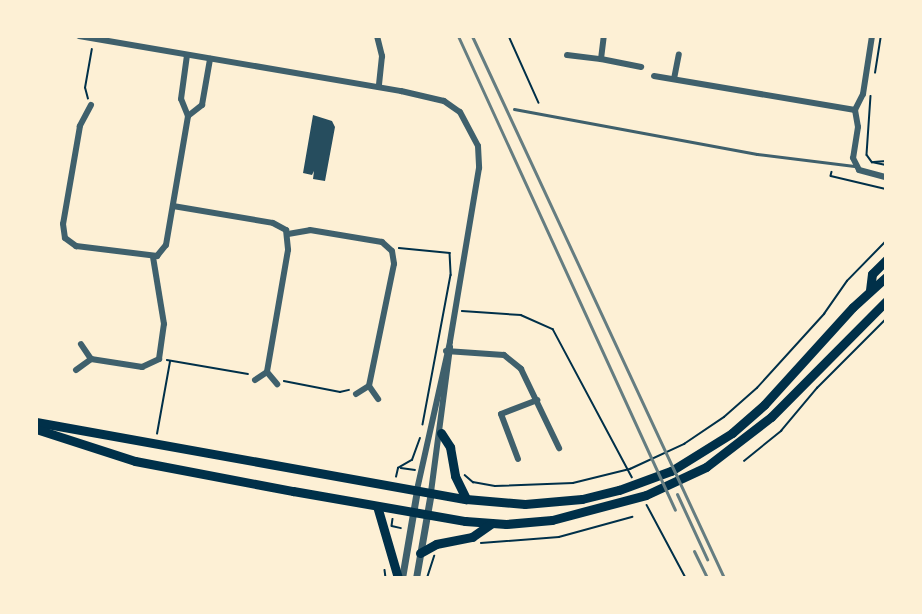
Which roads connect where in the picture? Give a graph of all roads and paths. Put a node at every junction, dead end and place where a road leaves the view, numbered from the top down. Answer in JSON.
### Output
{"nodes":[{"id":1,"x":79,"y":36,"type":"edge"},
{"id":2,"x":377,"y":36,"type":"edge"},
{"id":3,"x":509,"y":36,"type":"edge"},
{"id":4,"x":604,"y":36,"type":"edge"},
{"id":5,"x":872,"y":36,"type":"edge"},
{"id":6,"x":881,"y":36,"type":"edge"},
{"id":7,"x":92,"y":50,"type":"dead end"},
{"id":8,"x":679,"y":54,"type":"dead end"},
{"id":9,"x":567,"y":55,"type":"dead end"},
{"id":10,"x":187,"y":56,"type":"junction"},
{"id":11,"x":210,"y":59,"type":"junction"},
{"id":12,"x":601,"y":59,"type":"junction"},
{"id":13,"x":641,"y":67,"type":"dead end"},
{"id":14,"x":654,"y":76,"type":"dead end"},
{"id":15,"x":674,"y":79,"type":"junction"},
{"id":16,"x":873,"y":79,"type":"dead end"},
{"id":17,"x":379,"y":87,"type":"junction"},
{"id":18,"x":871,"y":89,"type":"dead end"},
{"id":19,"x":539,"y":103,"type":"dead end"},
{"id":20,"x":91,"y":105,"type":"joint"},
{"id":21,"x":514,"y":109,"type":"dead end"},
{"id":22,"x":855,"y":110,"type":"junction"},
{"id":23,"x":188,"y":116,"type":"junction"},
{"id":24,"x":886,"y":161,"type":"edge"},
{"id":25,"x":873,"y":162,"type":"junction"},
{"id":26,"x":886,"y":165,"type":"edge"},
{"id":27,"x":854,"y":166,"type":"junction"},
{"id":28,"x":832,"y":172,"type":"dead end"},
{"id":29,"x":886,"y":177,"type":"edge"},
{"id":30,"x":886,"y":189,"type":"edge"},
{"id":31,"x":172,"y":206,"type":"junction"},
{"id":32,"x":288,"y":234,"type":"junction"},
{"id":33,"x":886,"y":241,"type":"edge"},
{"id":34,"x":392,"y":250,"type":"junction"},
{"id":35,"x":153,"y":257,"type":"junction"},
{"id":36,"x":886,"y":260,"type":"edge"},
{"id":37,"x":886,"y":277,"type":"edge"},
{"id":38,"x":870,"y":290,"type":"junction"},
{"id":39,"x":886,"y":301,"type":"edge"},
{"id":40,"x":456,"y":310,"type":"junction"},
{"id":41,"x":886,"y":319,"type":"edge"},
{"id":42,"x":81,"y":344,"type":"dead end"},
{"id":43,"x":448,"y":351,"type":"junction"},
{"id":44,"x":161,"y":356,"type":"junction"},
{"id":45,"x":91,"y":359,"type":"junction"},
{"id":46,"x":171,"y":361,"type":"junction"},
{"id":47,"x":76,"y":370,"type":"dead end"},
{"id":48,"x":267,"y":372,"type":"junction"},
{"id":49,"x":255,"y":380,"type":"joint"},
{"id":50,"x":277,"y":384,"type":"joint"},
{"id":51,"x":369,"y":386,"type":"junction"},
{"id":52,"x":356,"y":394,"type":"joint"},
{"id":53,"x":378,"y":399,"type":"dead end"},
{"id":54,"x":537,"y":400,"type":"junction"},
{"id":55,"x":36,"y":422,"type":"edge"},
{"id":56,"x":36,"y":429,"type":"edge"},
{"id":57,"x":441,"y":433,"type":"junction"},
{"id":58,"x":155,"y":445,"type":"junction"},
{"id":59,"x":559,"y":448,"type":"dead end"},
{"id":60,"x":518,"y":459,"type":"dead end"},
{"id":61,"x":744,"y":461,"type":"dead end"},
{"id":62,"x":398,"y":468,"type":"dead end"},
{"id":63,"x":463,"y":472,"type":"dead end"},
{"id":64,"x":636,"y":484,"type":"dead end"},
{"id":65,"x":417,"y":490,"type":"junction"},
{"id":66,"x":431,"y":492,"type":"junction"},
{"id":67,"x":642,"y":495,"type":"dead end"},
{"id":68,"x":466,"y":498,"type":"junction"},
{"id":69,"x":377,"y":506,"type":"junction"},
{"id":70,"x":412,"y":512,"type":"junction"},
{"id":71,"x":427,"y":514,"type":"junction"},
{"id":72,"x":632,"y":517,"type":"dead end"},
{"id":73,"x":393,"y":518,"type":"dead end"},
{"id":74,"x":492,"y":524,"type":"junction"},
{"id":75,"x":404,"y":528,"type":"dead end"},
{"id":76,"x":472,"y":544,"type":"dead end"},
{"id":77,"x":439,"y":552,"type":"dead end"},
{"id":78,"x":420,"y":553,"type":"junction"},
{"id":79,"x":400,"y":578,"type":"edge"},
{"id":80,"x":417,"y":578,"type":"edge"},
{"id":81,"x":427,"y":578,"type":"edge"},
{"id":82,"x":686,"y":578,"type":"edge"}],
"edges":[{"from":1,"to":10,"type":"street"},
{"from":2,"to":17,"type":"street"},
{"from":3,"to":19,"type":"path"},
{"from":4,"to":12,"type":"street"},
{"from":5,"to":22,"type":"street"},
{"from":6,"to":16,"type":"path"},
{"from":7,"to":20,"type":"path"},
{"from":8,"to":15,"type":"street"},
{"from":9,"to":12,"type":"street"},
{"from":10,"to":11,"type":"street"},
{"from":10,"to":23,"type":"street"},
{"from":11,"to":17,"type":"street"},
{"from":11,"to":23,"type":"street"},
{"from":12,"to":13,"type":"street"},
{"from":14,"to":15,"type":"street"},
{"from":15,"to":22,"type":"street"},
{"from":17,"to":40,"type":"street"},
{"from":18,"to":25,"type":"path"},
{"from":20,"to":35,"type":"street"},
{"from":21,"to":27,"type":"lane"},
{"from":22,"to":27,"type":"street"},
{"from":23,"to":31,"type":"street"},
{"from":24,"to":25,"type":"path"},
{"from":25,"to":26,"type":"path"},
{"from":27,"to":29,"type":"street"},
{"from":28,"to":30,"type":"path"},
{"from":31,"to":32,"type":"street"},
{"from":31,"to":35,"type":"street"},
{"from":32,"to":34,"type":"street"},
{"from":32,"to":48,"type":"street"},
{"from":33,"to":63,"type":"path"},
{"from":34,"to":51,"type":"street"},
{"from":34,"to":62,"type":"path"},
{"from":35,"to":44,"type":"street"},
{"from":36,"to":38,"type":"main road"},
{"from":37,"to":38,"type":"main road"},
{"from":38,"to":68,"type":"main road"},
{"from":39,"to":74,"type":"main road"},
{"from":40,"to":43,"type":"street"},
{"from":40,"to":64,"type":"path"},
{"from":41,"to":61,"type":"path"},
{"from":42,"to":45,"type":"street"},
{"from":43,"to":54,"type":"street"},
{"from":43,"to":57,"type":"street"},
{"from":43,"to":65,"type":"street"},
{"from":44,"to":45,"type":"street"},
{"from":44,"to":46,"type":"path"},
{"from":45,"to":47,"type":"street"},
{"from":46,"to":49,"type":"path"},
{"from":46,"to":58,"type":"path"},
{"from":48,"to":49,"type":"street"},
{"from":48,"to":50,"type":"street"},
{"from":50,"to":52,"type":"path"},
{"from":51,"to":52,"type":"street"},
{"from":51,"to":53,"type":"street"},
{"from":54,"to":59,"type":"street"},
{"from":54,"to":60,"type":"street"},
{"from":55,"to":58,"type":"main road"},
{"from":56,"to":69,"type":"main road"},
{"from":57,"to":66,"type":"street"},
{"from":57,"to":68,"type":"main road"},
{"from":58,"to":65,"type":"main road"},
{"from":65,"to":66,"type":"main road"},
{"from":65,"to":70,"type":"street"},
{"from":66,"to":68,"type":"main road"},
{"from":66,"to":71,"type":"street"},
{"from":67,"to":82,"type":"path"},
{"from":69,"to":70,"type":"main road"},
{"from":69,"to":79,"type":"main road"},
{"from":70,"to":71,"type":"main road"},
{"from":70,"to":79,"type":"street"},
{"from":71,"to":74,"type":"main road"},
{"from":71,"to":78,"type":"street"},
{"from":72,"to":76,"type":"path"},
{"from":73,"to":75,"type":"path"},
{"from":74,"to":78,"type":"main road"},
{"from":77,"to":81,"type":"path"},
{"from":78,"to":80,"type":"street"}]}
